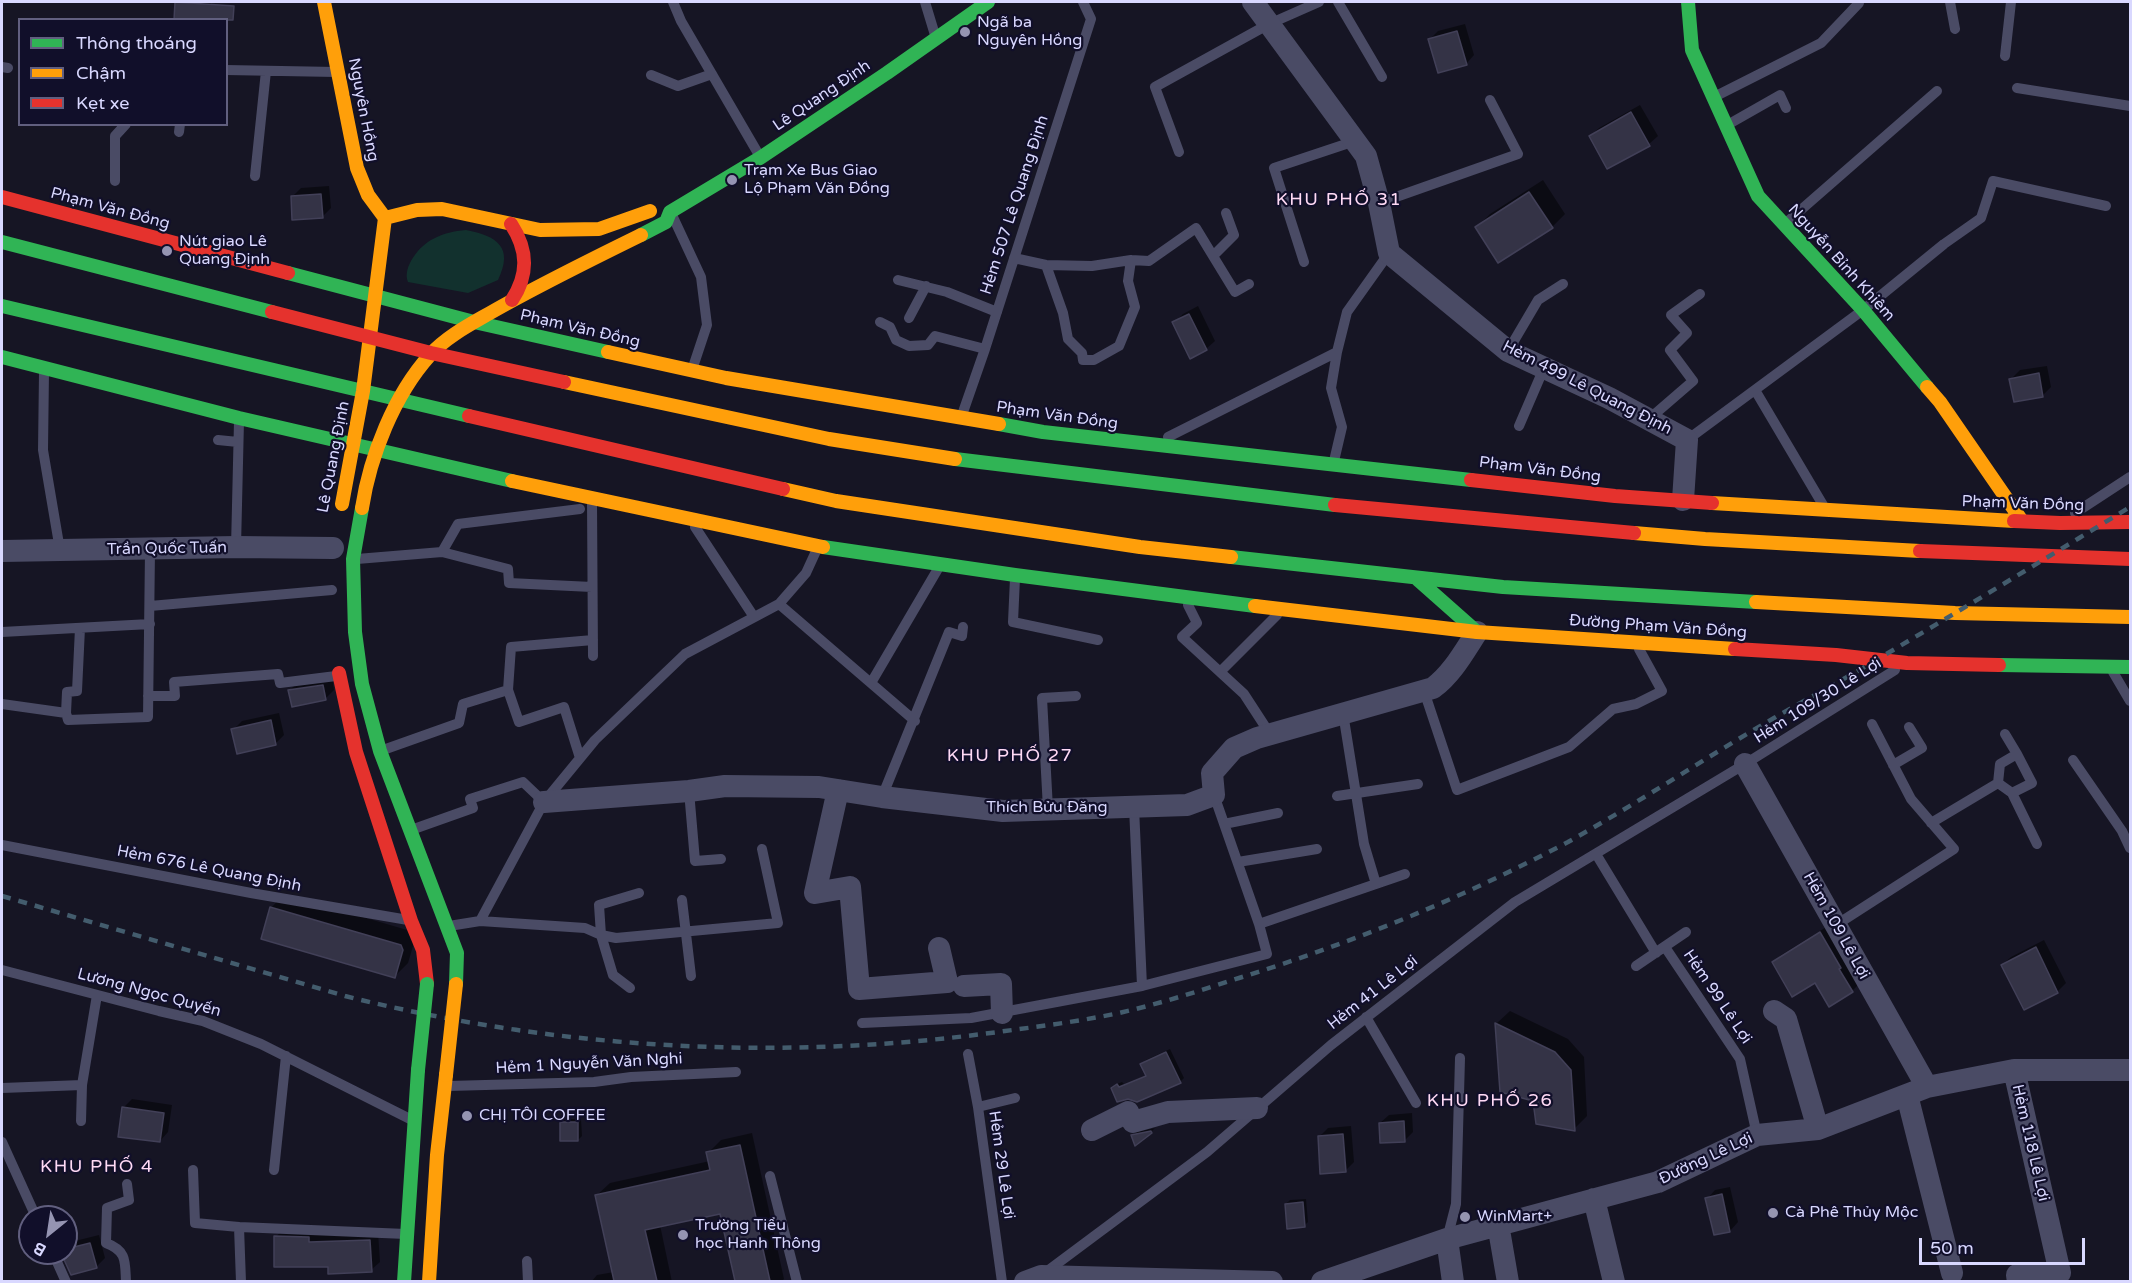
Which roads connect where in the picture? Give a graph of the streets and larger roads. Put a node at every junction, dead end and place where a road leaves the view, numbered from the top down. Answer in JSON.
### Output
{"nodes":[{"id":1,"x":324,"y":2,"type":"edge"},
{"id":2,"x":988,"y":2,"type":"edge"},
{"id":3,"x":1253,"y":2,"type":"edge"},
{"id":4,"x":1688,"y":2,"type":"edge"},
{"id":5,"x":2,"y":196,"type":"edge"},
{"id":6,"x":670,"y":212,"type":"junction"},
{"id":7,"x":385,"y":218,"type":"junction"},
{"id":8,"x":511,"y":224,"type":"junction"},
{"id":9,"x":2,"y":242,"type":"edge"},
{"id":10,"x":375,"y":296,"type":"junction"},
{"id":11,"x":512,"y":300,"type":"junction"},
{"id":12,"x":2,"y":306,"type":"edge"},
{"id":13,"x":474,"y":321,"type":"junction"},
{"id":14,"x":370,"y":338,"type":"junction"},
{"id":15,"x":431,"y":353,"type":"junction"},
{"id":16,"x":2,"y":357,"type":"edge"},
{"id":17,"x":363,"y":391,"type":"junction"},
{"id":18,"x":399,"y":400,"type":"junction"},
{"id":19,"x":354,"y":444,"type":"junction"},
{"id":20,"x":376,"y":449,"type":"junction"},
{"id":21,"x":1683,"y":500,"type":"junction"},
{"id":22,"x":339,"y":517,"type":"dead end"},
{"id":23,"x":2022,"y":521,"type":"junction"},
{"id":24,"x":2130,"y":522,"type":"edge"},
{"id":25,"x":334,"y":548,"type":"dead end"},
{"id":26,"x":2,"y":551,"type":"edge"},
{"id":27,"x":2130,"y":559,"type":"edge"},
{"id":28,"x":1416,"y":578,"type":"junction"},
{"id":29,"x":2130,"y":617,"type":"edge"},
{"id":30,"x":1477,"y":632,"type":"junction"},
{"id":31,"x":2130,"y":667,"type":"edge"},
{"id":32,"x":338,"y":670,"type":"road end"},
{"id":33,"x":1745,"y":764,"type":"road end"},
{"id":34,"x":838,"y":790,"type":"junction"},
{"id":35,"x":544,"y":802,"type":"road end"},
{"id":36,"x":939,"y":948,"type":"dead end"},
{"id":37,"x":964,"y":986,"type":"dead end"},
{"id":38,"x":1774,"y":1011,"type":"dead end"},
{"id":39,"x":1002,"y":1013,"type":"road end"},
{"id":40,"x":2014,"y":1070,"type":"junction"},
{"id":41,"x":2130,"y":1070,"type":"edge"},
{"id":42,"x":1917,"y":1091,"type":"junction"},
{"id":43,"x":1257,"y":1108,"type":"road end"},
{"id":44,"x":1818,"y":1129,"type":"junction"},
{"id":45,"x":1092,"y":1130,"type":"dead end"},
{"id":46,"x":1594,"y":1199,"type":"junction"},
{"id":47,"x":1498,"y":1224,"type":"junction"},
{"id":48,"x":1447,"y":1239,"type":"junction"},
{"id":49,"x":1952,"y":1273,"type":"dead end"},
{"id":50,"x":2061,"y":1277,"type":"edge"},
{"id":51,"x":1033,"y":1279,"type":"edge"},
{"id":52,"x":1132,"y":1280,"type":"edge"},
{"id":53,"x":404,"y":1281,"type":"edge"},
{"id":54,"x":429,"y":1281,"type":"edge"},
{"id":55,"x":1272,"y":1281,"type":"edge"},
{"id":56,"x":1322,"y":1281,"type":"edge"},
{"id":57,"x":1453,"y":1281,"type":"edge"},
{"id":58,"x":1508,"y":1281,"type":"edge"},
{"id":59,"x":1614,"y":1281,"type":"edge"},
{"id":60,"x":2018,"y":1281,"type":"edge"}],
"edges":[{"from":1,"to":7,"type":"main road","name":"Nguyên Hồng"},
{"from":2,"to":6,"type":"main road","name":"Lê Quang Định"},
{"from":3,"to":21,"type":"street","name":"Hẻm 499 Lê Quang Định"},
{"from":4,"to":23,"type":"main road","name":"Nguyễn Bỉnh Khiêm"},
{"from":5,"to":10,"type":"main road","name":"Phạm Văn Đồng"},
{"from":6,"to":8,"type":"main road","name":"Lê Quang Định"},
{"from":6,"to":11,"type":"main road","name":"Lê Quang Định"},
{"from":7,"to":8,"type":"main road","name":"Lê Quang Định"},
{"from":7,"to":10,"type":"main road","name":"Lê Quang Định"},
{"from":8,"to":11,"type":"main road"},
{"from":9,"to":14,"type":"main road"},
{"from":10,"to":13,"type":"main road","name":"Phạm Văn Đồng"},
{"from":10,"to":14,"type":"main road","name":"Lê Quang Định"},
{"from":11,"to":13,"type":"main road","name":"Lê Quang Định"},
{"from":12,"to":17,"type":"main road"},
{"from":13,"to":15,"type":"main road","name":"Lê Quang Định"},
{"from":13,"to":21,"type":"main road","name":"Phạm Văn Đồng"},
{"from":14,"to":15,"type":"main road"},
{"from":14,"to":17,"type":"main road","name":"Lê Quang Định"},
{"from":15,"to":18,"type":"main road","name":"Lê Quang Định"},
{"from":15,"to":27,"type":"main road"},
{"from":16,"to":19,"type":"main road"},
{"from":17,"to":18,"type":"main road"},
{"from":17,"to":19,"type":"main road","name":"Lê Quang Định"},
{"from":18,"to":20,"type":"main road","name":"Lê Quang Định"},
{"from":18,"to":28,"type":"main road"},
{"from":19,"to":20,"type":"main road"},
{"from":19,"to":22,"type":"main road","name":"Lê Quang Định"},
{"from":20,"to":30,"type":"main road"},
{"from":20,"to":54,"type":"main road","name":"Lê Quang Định","bridge":true},
{"from":21,"to":23,"type":"main road","name":"Phạm Văn Đồng"},
{"from":23,"to":24,"type":"main road","name":"Phạm Văn Đồng"},
{"from":25,"to":26,"type":"street","name":"Trần Quốc Tuấn"},
{"from":28,"to":29,"type":"main road"},
{"from":28,"to":30,"type":"main road"},
{"from":30,"to":31,"type":"main road","name":"Đường Phạm Văn Đồng"},
{"from":30,"to":34,"type":"street","name":"Thích Bửu Đăng"},
{"from":32,"to":53,"type":"main road","bridge":true},
{"from":33,"to":42,"type":"street","name":"Hẻm 109 Lê Lợi"},
{"from":34,"to":35,"type":"street","name":"Thích Bửu Đăng"},
{"from":34,"to":36,"type":"street"},
{"from":37,"to":39,"type":"street"},
{"from":38,"to":44,"type":"street"},
{"from":40,"to":41,"type":"street","name":"Đường Lê Lợi"},
{"from":40,"to":42,"type":"street","name":"Đường Lê Lợi"},
{"from":40,"to":50,"type":"street","name":"Hẻm 118 Lê Lợi"},
{"from":42,"to":44,"type":"street","name":"Đường Lê Lợi"},
{"from":42,"to":49,"type":"street","name":"Hẻm 109 Lê Lợi"},
{"from":43,"to":45,"type":"street"},
{"from":44,"to":46,"type":"street","name":"Đường Lê Lợi"},
{"from":46,"to":47,"type":"street","name":"Đường Lê Lợi"},
{"from":46,"to":59,"type":"street"},
{"from":47,"to":48,"type":"street","name":"Đường Lê Lợi"},
{"from":47,"to":58,"type":"street"},
{"from":48,"to":56,"type":"street","name":"Đường Lê Lợi"},
{"from":48,"to":57,"type":"street"},
{"from":50,"to":60,"type":"street","name":"Hẻm 118 Lê Lợi"},
{"from":51,"to":52,"type":"street"},
{"from":52,"to":55,"type":"street"}]}
